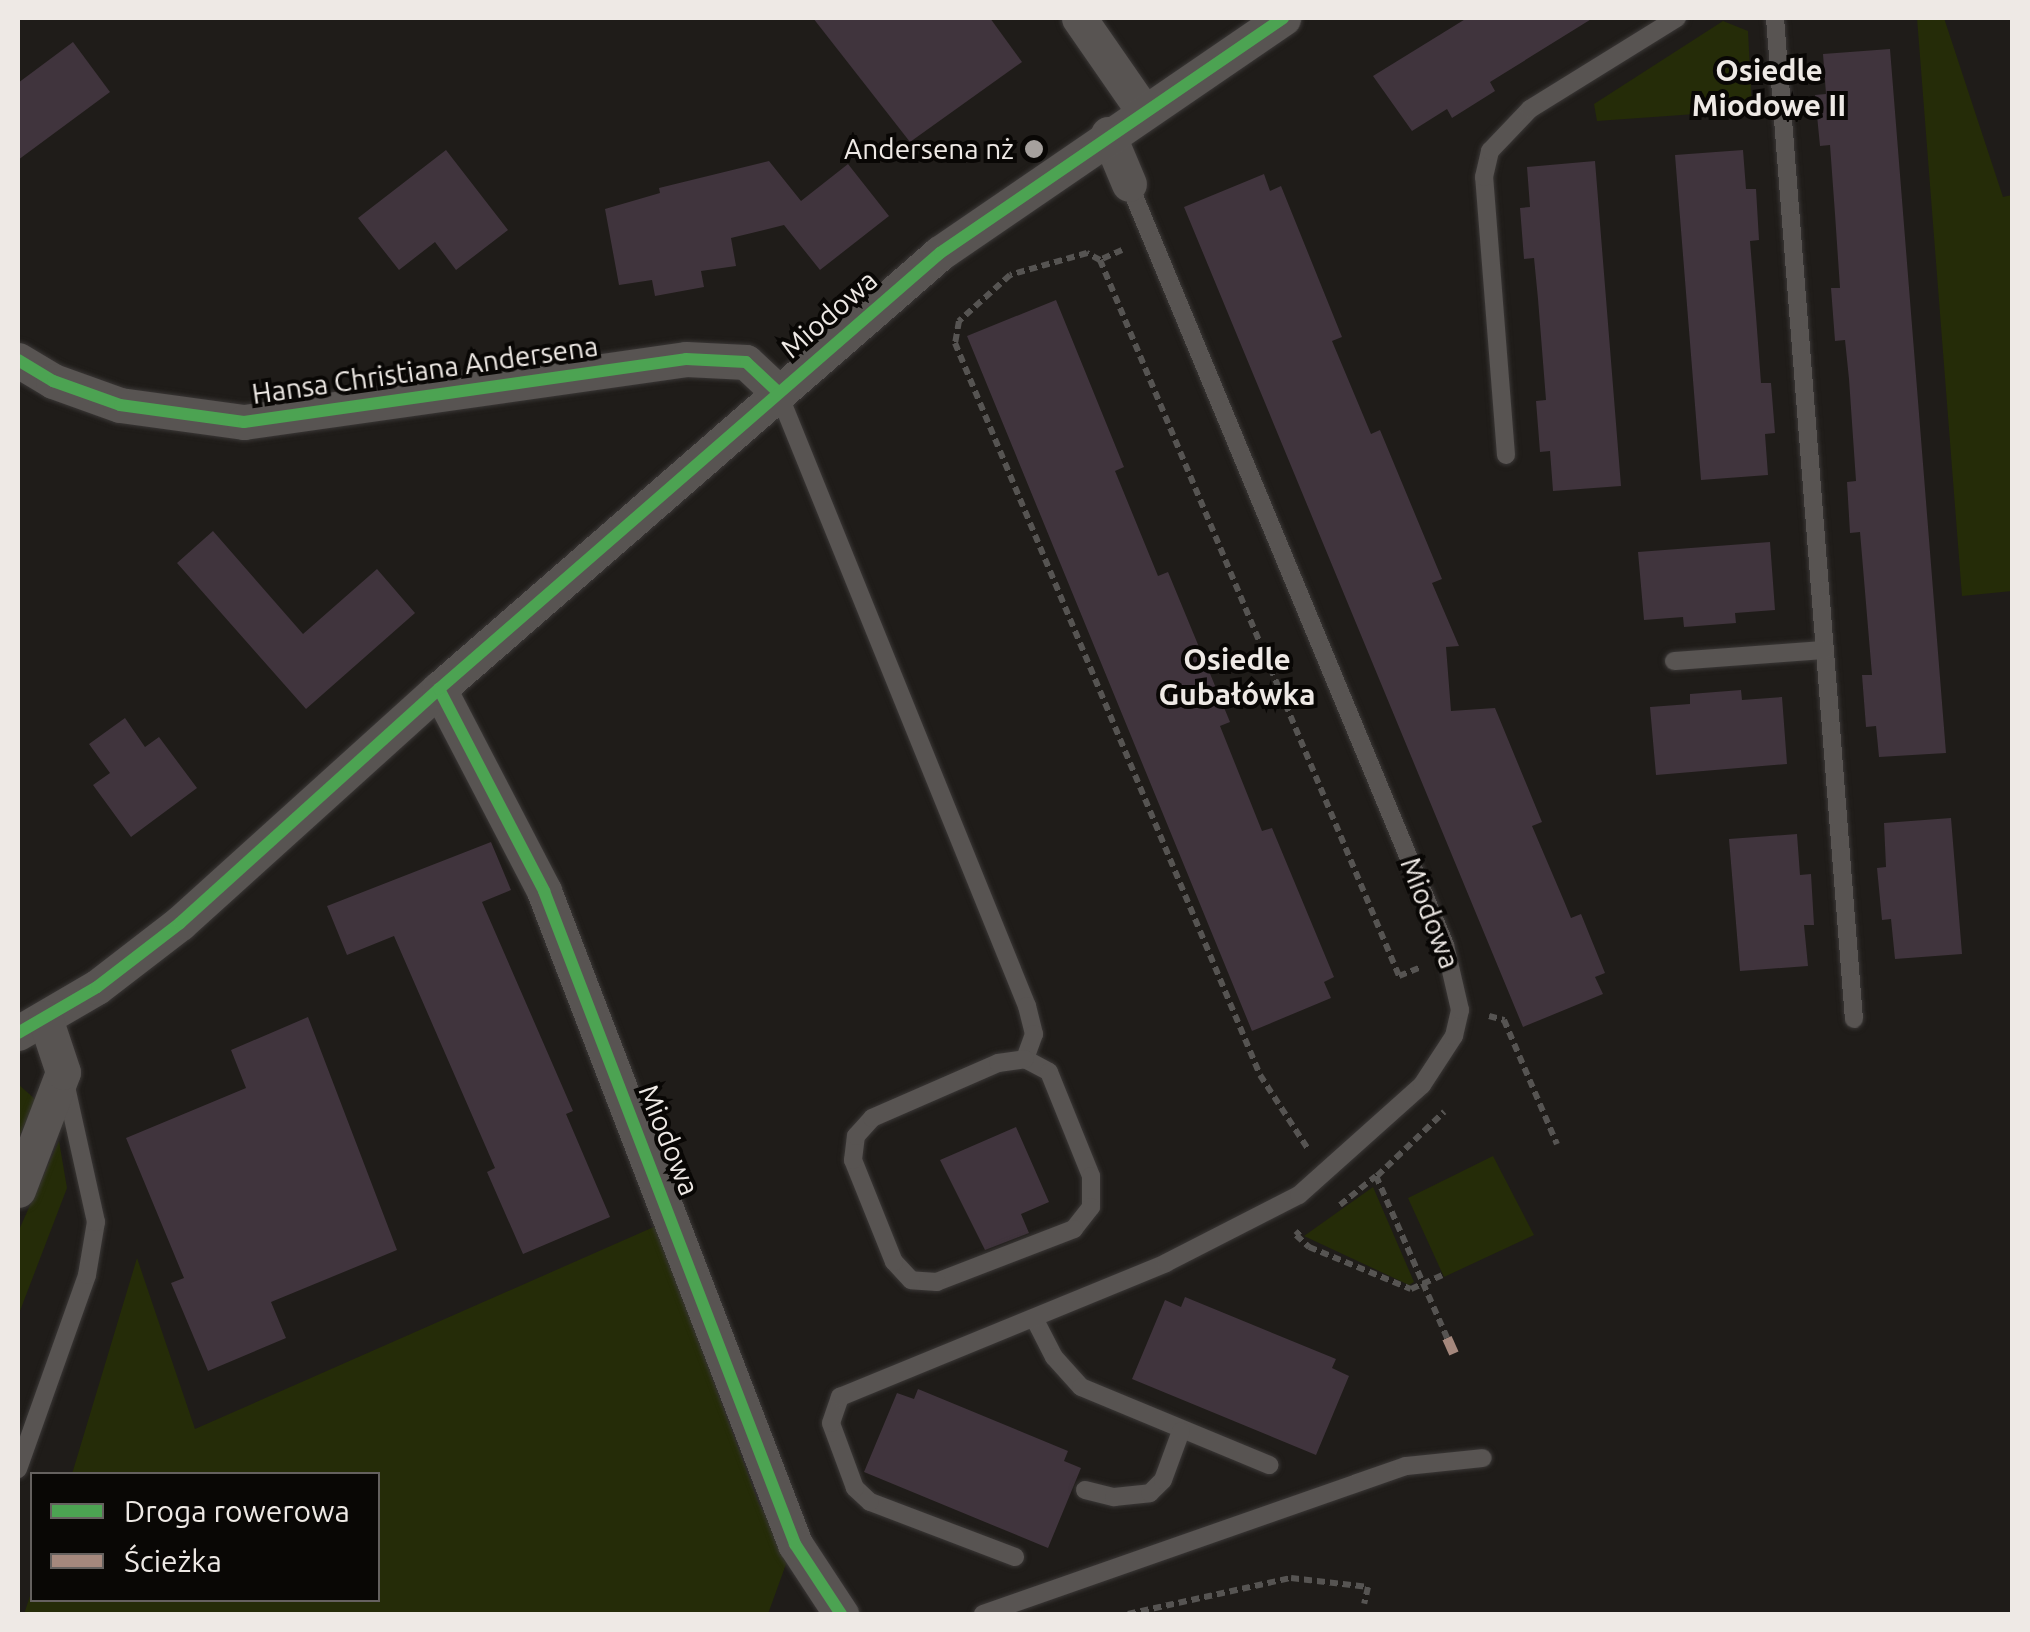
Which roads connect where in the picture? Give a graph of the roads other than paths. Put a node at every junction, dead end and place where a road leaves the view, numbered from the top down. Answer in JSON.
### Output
{"nodes":[{"id":1,"x":1079,"y":18,"type":"edge"},
{"id":2,"x":1283,"y":18,"type":"edge"},
{"id":3,"x":1677,"y":18,"type":"edge"},
{"id":4,"x":1775,"y":18,"type":"edge"},
{"id":5,"x":1144,"y":112,"type":"junction"},
{"id":6,"x":1108,"y":134,"type":"junction"},
{"id":7,"x":1129,"y":184,"type":"joint"},
{"id":8,"x":18,"y":360,"type":"edge"},
{"id":9,"x":778,"y":392,"type":"junction"},
{"id":10,"x":1506,"y":455,"type":"dead end"},
{"id":11,"x":1826,"y":650,"type":"junction"},
{"id":12,"x":1674,"y":661,"type":"dead end"},
{"id":13,"x":439,"y":688,"type":"junction"},
{"id":14,"x":1854,"y":1018,"type":"dead end"},
{"id":15,"x":31,"y":1026,"type":"edge"},
{"id":16,"x":1025,"y":1059,"type":"junction"},
{"id":17,"x":63,"y":1072,"type":"junction"},
{"id":18,"x":18,"y":1190,"type":"edge"},
{"id":19,"x":1034,"y":1318,"type":"junction"},
{"id":20,"x":1181,"y":1431,"type":"junction"},
{"id":21,"x":1483,"y":1458,"type":"dead end"},
{"id":22,"x":1270,"y":1465,"type":"dead end"},
{"id":23,"x":18,"y":1469,"type":"edge"},
{"id":24,"x":1086,"y":1490,"type":"dead end"},
{"id":25,"x":1015,"y":1557,"type":"dead end"},
{"id":26,"x":840,"y":1614,"type":"edge"},
{"id":27,"x":983,"y":1614,"type":"edge"}],
"edges":[{"from":1,"to":5,"type":"street"},
{"from":2,"to":5,"type":"street","name":"Miodowa"},
{"from":3,"to":10,"type":"lane"},
{"from":4,"to":11,"type":"lane"},
{"from":5,"to":6,"type":"street","name":"Miodowa"},
{"from":6,"to":7,"type":"street","name":"Miodowa"},
{"from":6,"to":9,"type":"street","name":"Miodowa"},
{"from":7,"to":19,"type":"lane","name":"Miodowa"},
{"from":8,"to":9,"type":"street","name":"Hansa Christiana Andersena"},
{"from":9,"to":13,"type":"street","name":"Miodowa"},
{"from":9,"to":16,"type":"lane"},
{"from":11,"to":12,"type":"lane"},
{"from":11,"to":14,"type":"lane"},
{"from":13,"to":15,"type":"street","name":"Miodowa"},
{"from":13,"to":26,"type":"street","name":"Miodowa"},
{"from":15,"to":17,"type":"street"},
{"from":16,"to":16,"type":"lane"},
{"from":17,"to":18,"type":"street"},
{"from":17,"to":23,"type":"lane"},
{"from":19,"to":20,"type":"lane"},
{"from":19,"to":25,"type":"lane","name":"Miodowa"},
{"from":20,"to":22,"type":"lane"},
{"from":20,"to":24,"type":"lane"},
{"from":21,"to":27,"type":"lane"}]}
